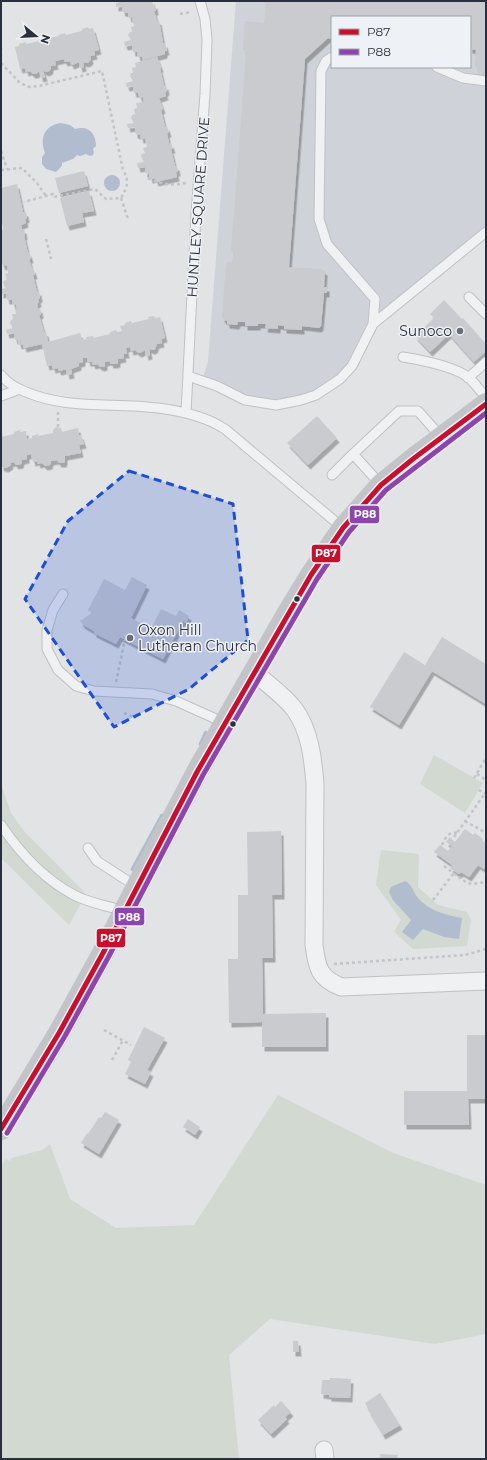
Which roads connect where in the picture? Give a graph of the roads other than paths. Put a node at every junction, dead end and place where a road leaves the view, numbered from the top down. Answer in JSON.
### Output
{"nodes":[{"id":1,"x":200,"y":1,"type":"edge"},
{"id":2,"x":331,"y":58,"type":"edge"},
{"id":3,"x":439,"y":68,"type":"edge"},
{"id":4,"x":486,"y":81,"type":"edge"},
{"id":5,"x":486,"y":232,"type":"edge"},
{"id":6,"x":470,"y":297,"type":"dead end"},
{"id":7,"x":486,"y":314,"type":"edge"},
{"id":8,"x":373,"y":324,"type":"junction"},
{"id":9,"x":403,"y":357,"type":"dead end"},
{"id":10,"x":486,"y":362,"type":"edge"},
{"id":11,"x":1,"y":375,"type":"edge"},
{"id":12,"x":188,"y":376,"type":"junction"},
{"id":13,"x":468,"y":378,"type":"junction"},
{"id":14,"x":20,"y":389,"type":"junction"},
{"id":15,"x":1,"y":396,"type":"edge"},
{"id":16,"x":486,"y":397,"type":"edge"},
{"id":17,"x":486,"y":404,"type":"edge"},
{"id":18,"x":186,"y":413,"type":"junction"},
{"id":19,"x":442,"y":438,"type":"junction"},
{"id":20,"x":353,"y":454,"type":"junction"},
{"id":21,"x":332,"y":475,"type":"dead end"},
{"id":22,"x":381,"y":485,"type":"junction"},
{"id":23,"x":343,"y":528,"type":"junction"},
{"id":24,"x":63,"y":594,"type":"dead end"},
{"id":25,"x":254,"y":672,"type":"junction"},
{"id":26,"x":225,"y":723,"type":"junction"},
{"id":27,"x":1,"y":825,"type":"edge"},
{"id":28,"x":88,"y":848,"type":"dead end"},
{"id":29,"x":137,"y":887,"type":"junction"},
{"id":30,"x":124,"y":911,"type":"junction"},
{"id":31,"x":486,"y":981,"type":"edge"},
{"id":32,"x":1,"y":1129,"type":"edge"}],
"edges":[{"from":1,"to":12,"type":"lane","name":"HUNTLEY SQUARE DRIVE"},
{"from":2,"to":8,"type":"lane"},
{"from":3,"to":4,"type":"lane"},
{"from":5,"to":8,"type":"lane"},
{"from":6,"to":7,"type":"lane"},
{"from":8,"to":12,"type":"lane"},
{"from":9,"to":13,"type":"lane"},
{"from":10,"to":13,"type":"lane"},
{"from":11,"to":14,"type":"lane"},
{"from":12,"to":18,"type":"lane","name":"HUNTLEY SQUARE DRIVE"},
{"from":13,"to":16,"type":"lane"},
{"from":14,"to":15,"type":"lane"},
{"from":14,"to":18,"type":"lane"},
{"from":17,"to":19,"type":"main road"},
{"from":18,"to":23,"type":"lane"},
{"from":19,"to":20,"type":"lane"},
{"from":19,"to":22,"type":"main road"},
{"from":20,"to":21,"type":"lane"},
{"from":20,"to":22,"type":"lane"},
{"from":22,"to":23,"type":"main road"},
{"from":23,"to":25,"type":"main road"},
{"from":24,"to":26,"type":"lane"},
{"from":25,"to":26,"type":"main road"},
{"from":25,"to":31,"type":"street"},
{"from":26,"to":29,"type":"main road"},
{"from":27,"to":30,"type":"lane"},
{"from":28,"to":29,"type":"lane"},
{"from":29,"to":30,"type":"main road"},
{"from":30,"to":32,"type":"main road"}]}
